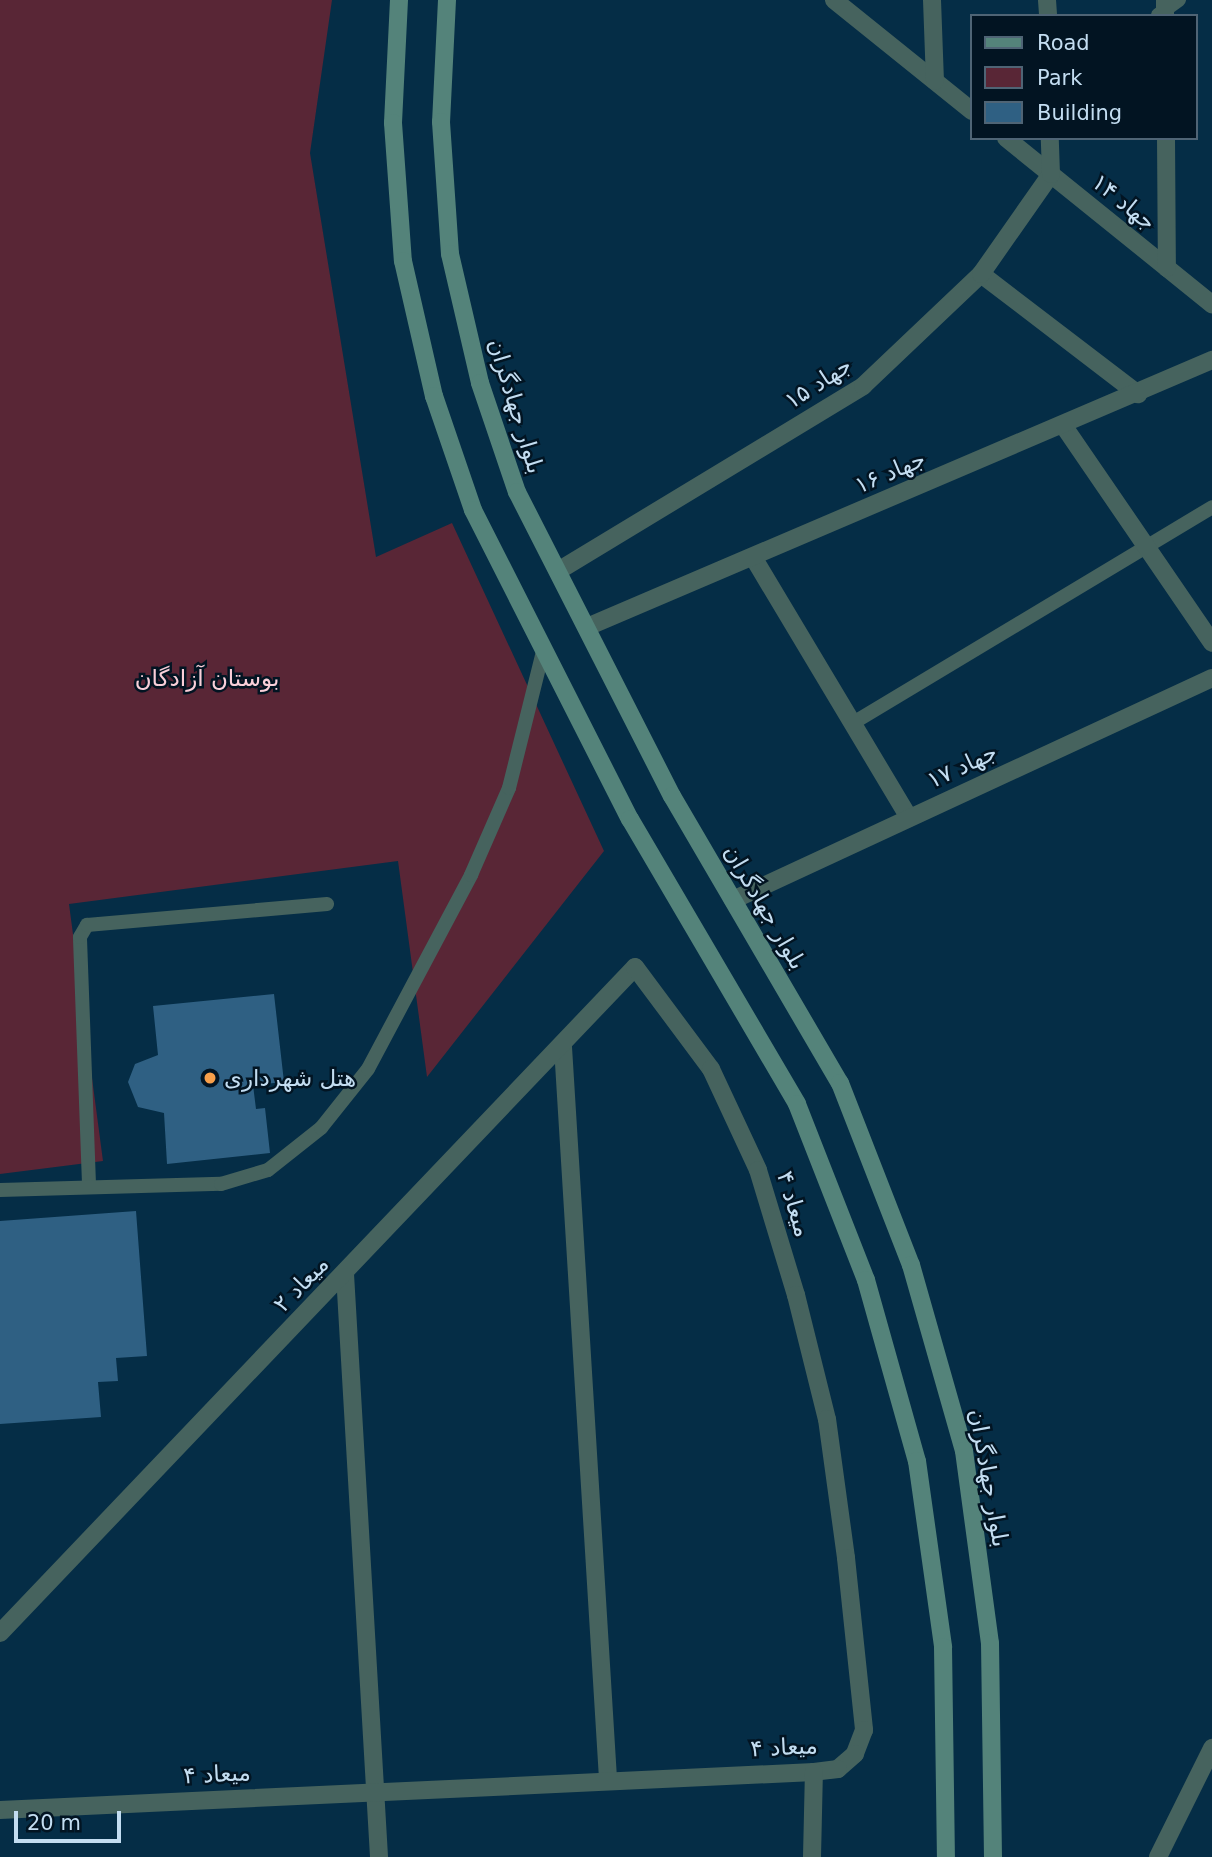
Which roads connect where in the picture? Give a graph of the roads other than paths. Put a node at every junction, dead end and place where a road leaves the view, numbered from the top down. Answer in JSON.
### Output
{"nodes":[{"id":1,"x":399,"y":0,"type":"edge"},
{"id":2,"x":447,"y":0,"type":"edge"},
{"id":3,"x":834,"y":0,"type":"edge"},
{"id":4,"x":932,"y":0,"type":"edge"},
{"id":5,"x":935,"y":81,"type":"junction"},
{"id":6,"x":970,"y":109,"type":"edge"},
{"id":7,"x":1008,"y":140,"type":"edge"},
{"id":8,"x":1050,"y":140,"type":"edge"},
{"id":9,"x":1166,"y":140,"type":"edge"},
{"id":10,"x":1051,"y":174,"type":"junction"},
{"id":11,"x":1167,"y":268,"type":"junction"},
{"id":12,"x":981,"y":274,"type":"junction"},
{"id":13,"x":1212,"y":304,"type":"edge"},
{"id":14,"x":1212,"y":360,"type":"edge"},
{"id":15,"x":1138,"y":394,"type":"junction"},
{"id":16,"x":1063,"y":425,"type":"junction"},
{"id":17,"x":1212,"y":507,"type":"edge"},
{"id":18,"x":1147,"y":546,"type":"junction"},
{"id":19,"x":753,"y":557,"type":"junction"},
{"id":20,"x":558,"y":571,"type":"junction"},
{"id":21,"x":587,"y":627,"type":"junction"},
{"id":22,"x":1212,"y":643,"type":"edge"},
{"id":23,"x":544,"y":648,"type":"junction"},
{"id":24,"x":1212,"y":677,"type":"edge"},
{"id":25,"x":853,"y":723,"type":"junction"},
{"id":26,"x":909,"y":818,"type":"junction"},
{"id":27,"x":733,"y":900,"type":"junction"},
{"id":28,"x":327,"y":904,"type":"dead end"},
{"id":29,"x":635,"y":967,"type":"joint"},
{"id":30,"x":563,"y":1046,"type":"junction"},
{"id":31,"x":89,"y":1184,"type":"junction"},
{"id":32,"x":0,"y":1190,"type":"edge"},
{"id":33,"x":345,"y":1274,"type":"junction"},
{"id":34,"x":0,"y":1633,"type":"edge"},
{"id":35,"x":1212,"y":1748,"type":"edge"},
{"id":36,"x":814,"y":1772,"type":"junction"},
{"id":37,"x":608,"y":1778,"type":"junction"},
{"id":38,"x":375,"y":1790,"type":"junction"},
{"id":39,"x":0,"y":1810,"type":"edge"},
{"id":40,"x":379,"y":1857,"type":"edge"},
{"id":41,"x":812,"y":1857,"type":"edge"},
{"id":42,"x":946,"y":1857,"type":"edge"},
{"id":43,"x":993,"y":1857,"type":"edge"},
{"id":44,"x":1158,"y":1857,"type":"edge"}],
"edges":[{"from":1,"to":23,"type":"main road"},
{"from":2,"to":20,"type":"main road","name":"بلوار جهادگران"},
{"from":3,"to":5,"type":"street"},
{"from":4,"to":5,"type":"street"},
{"from":5,"to":6,"type":"street"},
{"from":7,"to":10,"type":"street","name":"جهاد ۱۴"},
{"from":8,"to":10,"type":"street"},
{"from":9,"to":11,"type":"street"},
{"from":10,"to":11,"type":"street","name":"جهاد ۱۴"},
{"from":10,"to":12,"type":"street","name":"جهاد ۱۵"},
{"from":11,"to":13,"type":"street","name":"جهاد ۱۴"},
{"from":12,"to":15,"type":"street"},
{"from":12,"to":20,"type":"street","name":"جهاد ۱۵"},
{"from":14,"to":15,"type":"street","name":"جهاد ۱۶"},
{"from":15,"to":16,"type":"street","name":"جهاد ۱۶"},
{"from":16,"to":18,"type":"street"},
{"from":16,"to":19,"type":"street","name":"جهاد ۱۶"},
{"from":17,"to":18,"type":"lane"},
{"from":18,"to":22,"type":"street"},
{"from":18,"to":25,"type":"lane"},
{"from":19,"to":21,"type":"street","name":"جهاد ۱۶"},
{"from":19,"to":25,"type":"street"},
{"from":20,"to":21,"type":"main road","name":"بلوار جهادگران"},
{"from":21,"to":27,"type":"main road","name":"بلوار جهادگران"},
{"from":23,"to":31,"type":"lane"},
{"from":23,"to":42,"type":"main road"},
{"from":24,"to":26,"type":"street","name":"جهاد ۱۷"},
{"from":25,"to":26,"type":"street"},
{"from":26,"to":27,"type":"street","name":"جهاد ۱۷"},
{"from":27,"to":43,"type":"main road","name":"بلوار جهادگران"},
{"from":28,"to":31,"type":"lane"},
{"from":29,"to":30,"type":"street","name":"میعاد ۲"},
{"from":29,"to":36,"type":"street","name":"میعاد ۴"},
{"from":30,"to":33,"type":"street","name":"میعاد ۲"},
{"from":30,"to":37,"type":"street"},
{"from":31,"to":32,"type":"lane"},
{"from":33,"to":34,"type":"street","name":"میعاد ۲"},
{"from":33,"to":38,"type":"street"},
{"from":35,"to":44,"type":"street"},
{"from":36,"to":37,"type":"street","name":"میعاد ۴"},
{"from":36,"to":41,"type":"street"},
{"from":37,"to":38,"type":"street","name":"میعاد ۴"},
{"from":38,"to":39,"type":"street","name":"میعاد ۴"},
{"from":38,"to":40,"type":"street"}]}
